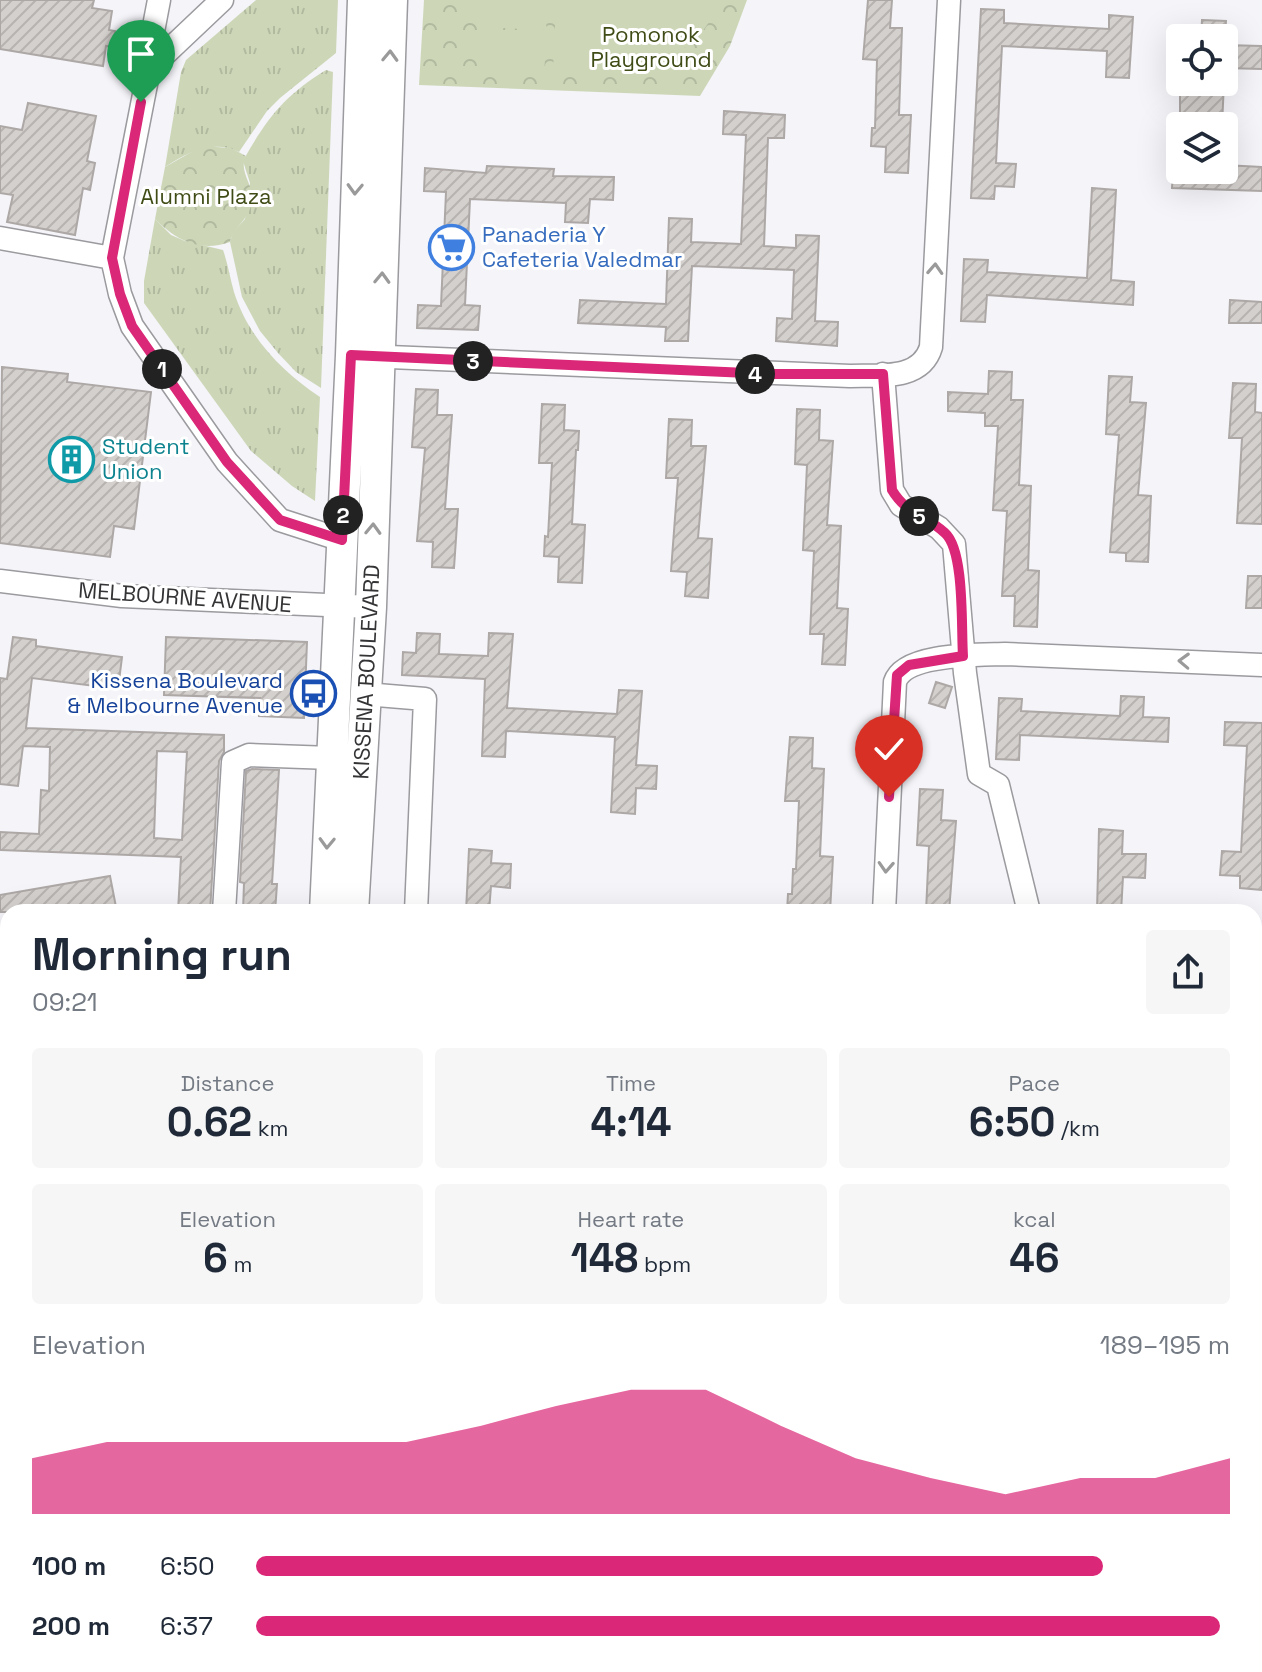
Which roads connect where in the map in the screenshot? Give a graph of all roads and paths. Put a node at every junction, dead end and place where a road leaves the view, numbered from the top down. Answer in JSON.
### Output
{"nodes":[{"id":1,"x":159,"y":0,"type":"edge"},
{"id":2,"x":222,"y":0,"type":"edge"},
{"id":3,"x":363,"y":0,"type":"edge"},
{"id":4,"x":392,"y":0,"type":"edge"},
{"id":5,"x":949,"y":0,"type":"edge"},
{"id":6,"x":152,"y":63,"type":"junction"},
{"id":7,"x":358,"y":111,"type":"junction"},
{"id":8,"x":388,"y":113,"type":"junction"},
{"id":9,"x":0,"y":238,"type":"edge"},
{"id":10,"x":112,"y":258,"type":"junction"},
{"id":11,"x":365,"y":356,"type":"junction"},
{"id":12,"x":883,"y":374,"type":"junction"},
{"id":13,"x":342,"y":540,"type":"junction"},
{"id":14,"x":0,"y":581,"type":"edge"},
{"id":15,"x":339,"y":606,"type":"junction"},
{"id":16,"x":371,"y":607,"type":"junction"},
{"id":17,"x":963,"y":656,"type":"junction"},
{"id":18,"x":1262,"y":665,"type":"edge"},
{"id":19,"x":365,"y":694,"type":"junction"},
{"id":20,"x":331,"y":758,"type":"junction"},
{"id":21,"x":224,"y":904,"type":"edge"},
{"id":22,"x":325,"y":904,"type":"edge"},
{"id":23,"x":353,"y":904,"type":"edge"},
{"id":24,"x":416,"y":904,"type":"edge"},
{"id":25,"x":884,"y":904,"type":"edge"},
{"id":26,"x":1027,"y":904,"type":"edge"}],
"edges":[{"from":1,"to":6,"type":"street"},
{"from":2,"to":6,"type":"street"},
{"from":3,"to":7,"type":"main road","name":"KISSENA BOULEVARD"},
{"from":8,"to":4,"type":"main road","name":"KISSENA BOULEVARD","one_way":true},
{"from":12,"to":5,"type":"street","one_way":true},
{"from":6,"to":10,"type":"street"},
{"from":7,"to":8,"type":"street"},
{"from":7,"to":11,"type":"main road","name":"KISSENA BOULEVARD","one_way":true},
{"from":11,"to":8,"type":"main road","name":"KISSENA BOULEVARD","one_way":true},
{"from":9,"to":10,"type":"street"},
{"from":10,"to":13,"type":"street"},
{"from":11,"to":12,"type":"street"},
{"from":11,"to":13,"type":"main road","name":"KISSENA BOULEVARD"},
{"from":16,"to":11,"type":"main road","name":"KISSENA BOULEVARD","one_way":true},
{"from":12,"to":17,"type":"street"},
{"from":13,"to":15,"type":"main road","name":"KISSENA BOULEVARD"},
{"from":14,"to":15,"type":"street","name":"MELBOURNE AVENUE"},
{"from":15,"to":16,"type":"street","name":"MELBOURNE AVENUE"},
{"from":15,"to":20,"type":"main road","name":"KISSENA BOULEVARD"},
{"from":16,"to":19,"type":"main road","name":"KISSENA BOULEVARD"},
{"from":18,"to":17,"type":"street","one_way":true},
{"from":17,"to":25,"type":"street","one_way":true},
{"from":17,"to":26,"type":"street"},
{"from":19,"to":23,"type":"main road","name":"KISSENA BOULEVARD"},
{"from":19,"to":24,"type":"street"},
{"from":20,"to":21,"type":"street"},
{"from":20,"to":22,"type":"main road","name":"KISSENA BOULEVARD","one_way":true}]}
